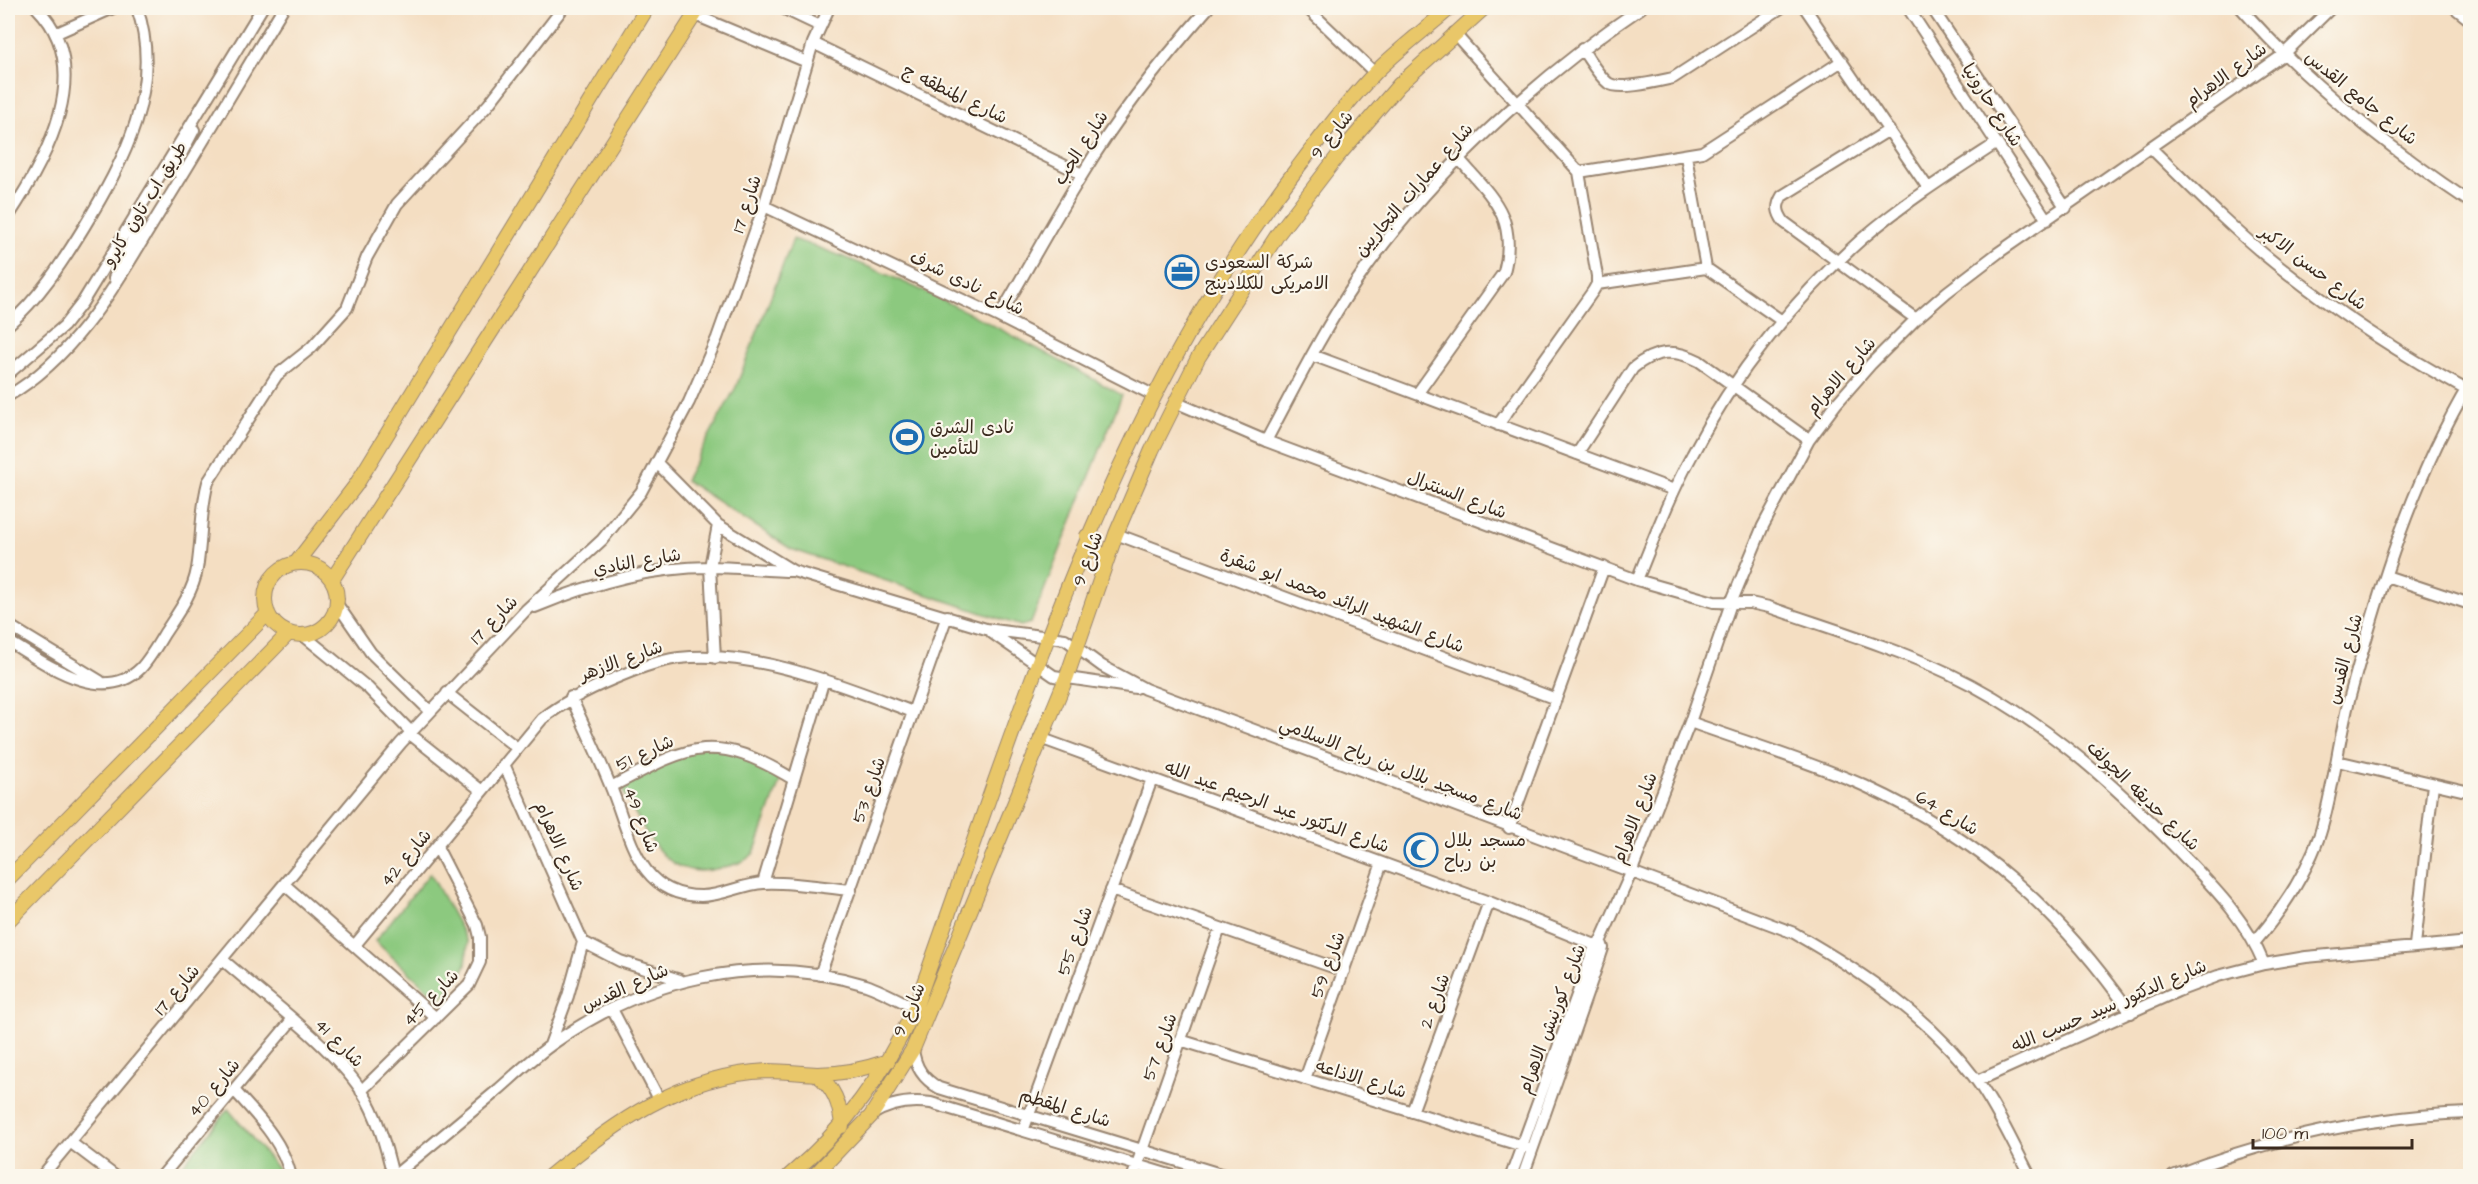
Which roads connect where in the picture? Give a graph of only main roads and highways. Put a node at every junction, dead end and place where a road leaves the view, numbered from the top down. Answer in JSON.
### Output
{"nodes":[{"id":1,"x":647,"y":8,"type":"edge"},
{"id":2,"x":1450,"y":8,"type":"edge"},
{"id":3,"x":1484,"y":8,"type":"edge"},
{"id":4,"x":697,"y":11,"type":"edge"},
{"id":5,"x":1087,"y":536,"type":"junction"},
{"id":6,"x":1107,"y":556,"type":"junction"},
{"id":7,"x":296,"y":563,"type":"junction"},
{"id":8,"x":332,"y":580,"type":"junction"},
{"id":9,"x":268,"y":613,"type":"junction"},
{"id":10,"x":289,"y":633,"type":"junction"},
{"id":11,"x":8,"y":879,"type":"edge"},
{"id":12,"x":8,"y":921,"type":"edge"},
{"id":13,"x":888,"y":1061,"type":"junction"},
{"id":14,"x":816,"y":1074,"type":"junction"},
{"id":15,"x":842,"y":1126,"type":"junction"},
{"id":16,"x":550,"y":1176,"type":"edge"},
{"id":17,"x":789,"y":1176,"type":"edge"},
{"id":18,"x":814,"y":1176,"type":"edge"}],
"edges":[{"from":1,"to":7,"type":"main road"},
{"from":2,"to":5,"type":"main road","name":"شارع 9"},
{"from":3,"to":6,"type":"main road","name":"شارع 9"},
{"from":4,"to":8,"type":"main road"},
{"from":5,"to":6,"type":"main road"},
{"from":5,"to":13,"type":"main road","name":"شارع 9"},
{"from":6,"to":18,"type":"main road","name":"شارع 9"},
{"from":7,"to":8,"type":"main road"},
{"from":7,"to":9,"type":"main road"},
{"from":8,"to":10,"type":"main road"},
{"from":9,"to":10,"type":"main road"},
{"from":9,"to":11,"type":"main road"},
{"from":10,"to":12,"type":"main road"},
{"from":13,"to":14,"type":"main road"},
{"from":13,"to":15,"type":"main road","name":"شارع 9"},
{"from":14,"to":15,"type":"main road"},
{"from":14,"to":16,"type":"main road"},
{"from":15,"to":17,"type":"main road","name":"شارع 9"}]}
